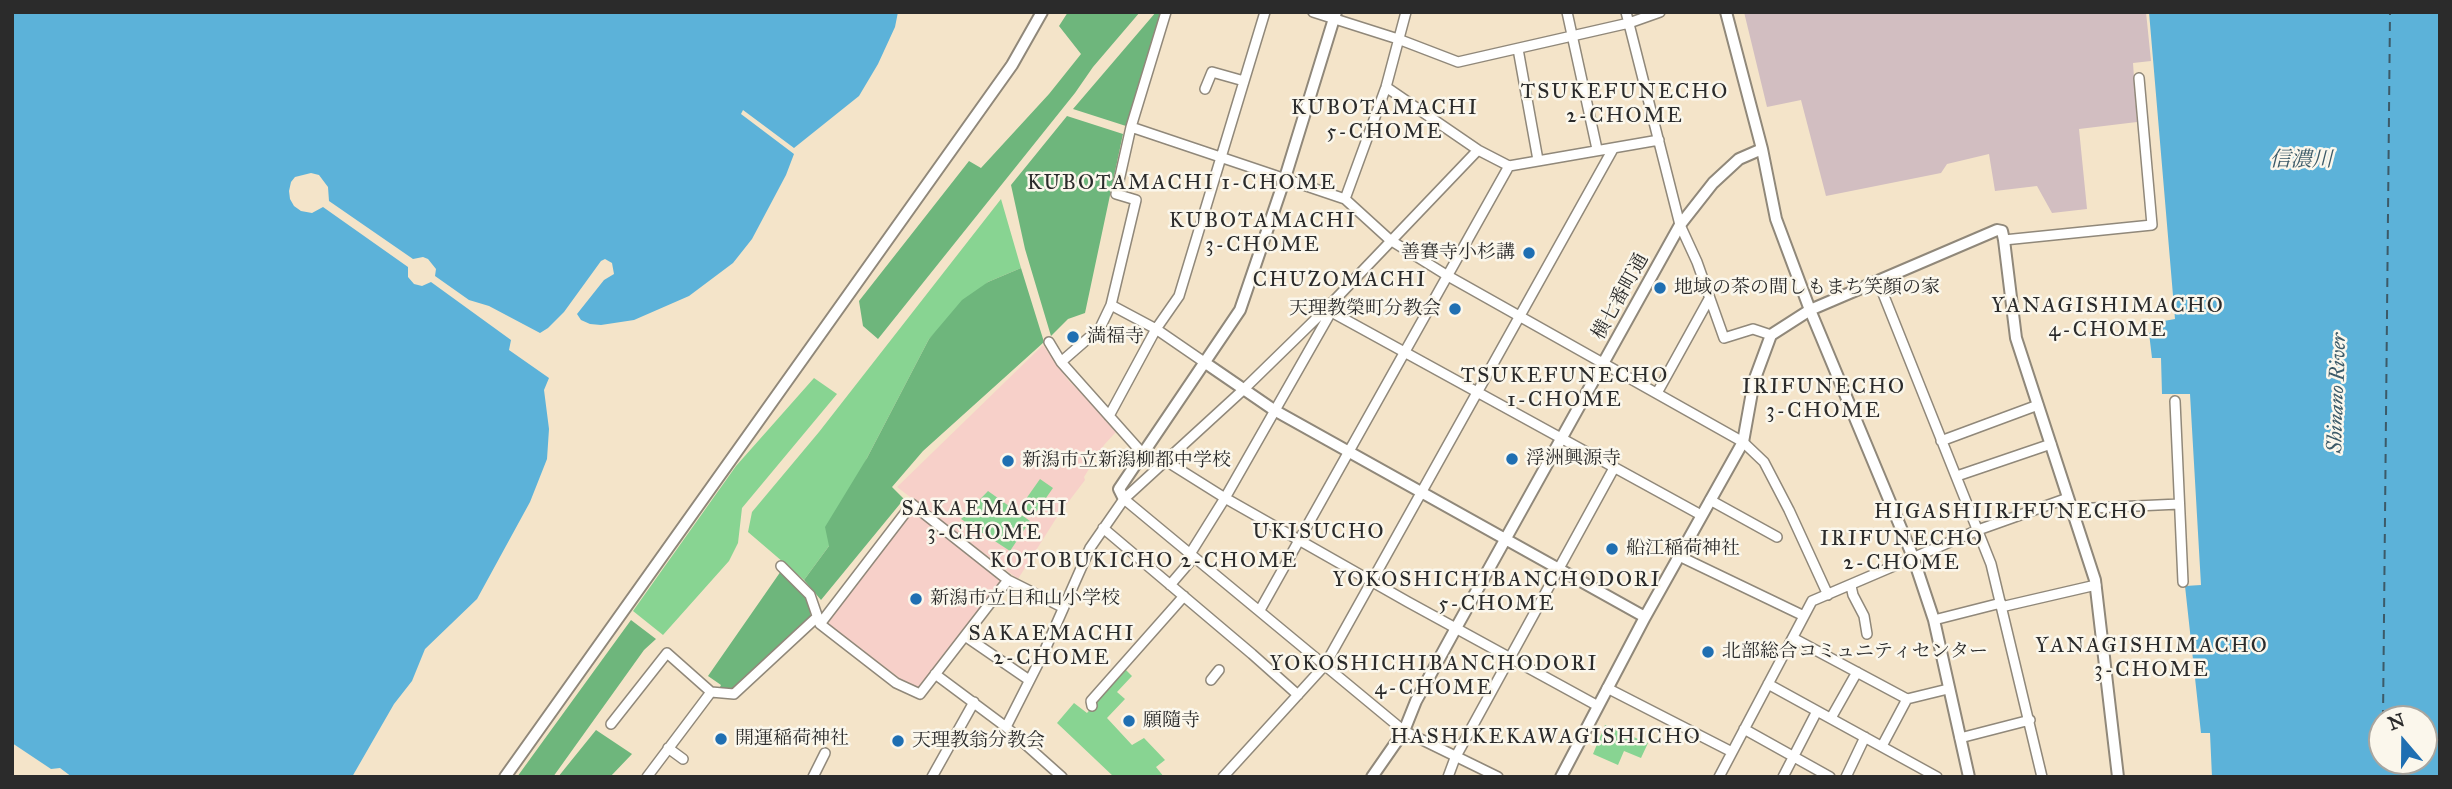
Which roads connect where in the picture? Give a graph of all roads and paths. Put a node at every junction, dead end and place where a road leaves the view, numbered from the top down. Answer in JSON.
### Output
{"nodes":[{"id":1,"x":1042,"y":12,"type":"edge"},
{"id":2,"x":1166,"y":12,"type":"edge"},
{"id":3,"x":1265,"y":12,"type":"edge"},
{"id":4,"x":1313,"y":12,"type":"edge"},
{"id":5,"x":1406,"y":12,"type":"edge"},
{"id":6,"x":1567,"y":12,"type":"edge"},
{"id":7,"x":1626,"y":12,"type":"edge"},
{"id":8,"x":1660,"y":12,"type":"edge"},
{"id":9,"x":1726,"y":12,"type":"edge"},
{"id":10,"x":1335,"y":16,"type":"edge"},
{"id":11,"x":1629,"y":23,"type":"junction"},
{"id":12,"x":1572,"y":36,"type":"junction"},
{"id":13,"x":1398,"y":39,"type":"junction"},
{"id":14,"x":1518,"y":49,"type":"junction"},
{"id":15,"x":2139,"y":78,"type":"dead end"},
{"id":16,"x":1244,"y":81,"type":"junction"},
{"id":17,"x":1386,"y":87,"type":"junction"},
{"id":18,"x":1205,"y":89,"type":"dead end"},
{"id":19,"x":1131,"y":127,"type":"junction"},
{"id":20,"x":1659,"y":140,"type":"junction"},
{"id":21,"x":1597,"y":149,"type":"junction"},
{"id":22,"x":1614,"y":149,"type":"junction"},
{"id":23,"x":1762,"y":149,"type":"junction"},
{"id":24,"x":1478,"y":150,"type":"junction"},
{"id":25,"x":1221,"y":155,"type":"junction"},
{"id":26,"x":1538,"y":160,"type":"junction"},
{"id":27,"x":1509,"y":166,"type":"junction"},
{"id":28,"x":1284,"y":178,"type":"junction"},
{"id":29,"x":1345,"y":199,"type":"junction"},
{"id":30,"x":1680,"y":225,"type":"junction"},
{"id":31,"x":1390,"y":240,"type":"junction"},
{"id":32,"x":2004,"y":240,"type":"junction"},
{"id":33,"x":1448,"y":276,"type":"junction"},
{"id":34,"x":1878,"y":281,"type":"junction"},
{"id":35,"x":1709,"y":299,"type":"junction"},
{"id":36,"x":1111,"y":305,"type":"junction"},
{"id":37,"x":1329,"y":310,"type":"junction"},
{"id":38,"x":1810,"y":310,"type":"junction"},
{"id":39,"x":1521,"y":316,"type":"junction"},
{"id":40,"x":1156,"y":330,"type":"junction"},
{"id":41,"x":1771,"y":335,"type":"junction"},
{"id":42,"x":1049,"y":342,"type":"dead end"},
{"id":43,"x":1405,"y":350,"type":"junction"},
{"id":44,"x":1061,"y":362,"type":"junction"},
{"id":45,"x":1204,"y":362,"type":"junction"},
{"id":46,"x":1604,"y":363,"type":"junction"},
{"id":47,"x":1243,"y":390,"type":"junction"},
{"id":48,"x":1478,"y":392,"type":"junction"},
{"id":49,"x":1657,"y":393,"type":"junction"},
{"id":50,"x":2175,"y":401,"type":"dead end"},
{"id":51,"x":2038,"y":405,"type":"junction"},
{"id":52,"x":1274,"y":410,"type":"junction"},
{"id":53,"x":1109,"y":416,"type":"junction"},
{"id":54,"x":1561,"y":439,"type":"junction"},
{"id":55,"x":1941,"y":441,"type":"junction"},
{"id":56,"x":1743,"y":442,"type":"junction"},
{"id":57,"x":2051,"y":444,"type":"junction"},
{"id":58,"x":1349,"y":452,"type":"junction"},
{"id":59,"x":1143,"y":454,"type":"junction"},
{"id":60,"x":1166,"y":461,"type":"junction"},
{"id":61,"x":1614,"y":468,"type":"junction"},
{"id":62,"x":1957,"y":477,"type":"junction"},
{"id":63,"x":1422,"y":492,"type":"junction"},
{"id":64,"x":1225,"y":498,"type":"junction"},
{"id":65,"x":2068,"y":498,"type":"junction"},
{"id":66,"x":1124,"y":499,"type":"junction"},
{"id":67,"x":1710,"y":500,"type":"junction"},
{"id":68,"x":2179,"y":504,"type":"junction"},
{"id":69,"x":2072,"y":509,"type":"junction"},
{"id":70,"x":1702,"y":515,"type":"junction"},
{"id":71,"x":1103,"y":528,"type":"junction"},
{"id":72,"x":1978,"y":530,"type":"junction"},
{"id":73,"x":1777,"y":537,"type":"dead end"},
{"id":74,"x":1299,"y":540,"type":"junction"},
{"id":75,"x":1505,"y":541,"type":"junction"},
{"id":76,"x":1192,"y":555,"type":"junction"},
{"id":77,"x":1679,"y":556,"type":"junction"},
{"id":78,"x":1913,"y":557,"type":"junction"},
{"id":79,"x":781,"y":566,"type":"dead end"},
{"id":80,"x":1559,"y":569,"type":"junction"},
{"id":81,"x":1008,"y":580,"type":"junction"},
{"id":82,"x":1372,"y":581,"type":"junction"},
{"id":83,"x":2183,"y":582,"type":"dead end"},
{"id":84,"x":1170,"y":585,"type":"junction"},
{"id":85,"x":2096,"y":585,"type":"junction"},
{"id":86,"x":1851,"y":586,"type":"junction"},
{"id":87,"x":1828,"y":595,"type":"junction"},
{"id":88,"x":1184,"y":596,"type":"junction"},
{"id":89,"x":2001,"y":605,"type":"junction"},
{"id":90,"x":1062,"y":607,"type":"junction"},
{"id":91,"x":1260,"y":610,"type":"junction"},
{"id":92,"x":1804,"y":616,"type":"junction"},
{"id":93,"x":1644,"y":617,"type":"junction"},
{"id":94,"x":818,"y":621,"type":"junction"},
{"id":95,"x":1934,"y":621,"type":"junction"},
{"id":96,"x":1456,"y":628,"type":"junction"},
{"id":97,"x":1867,"y":634,"type":"dead end"},
{"id":98,"x":965,"y":636,"type":"junction"},
{"id":99,"x":1793,"y":638,"type":"junction"},
{"id":100,"x":1510,"y":657,"type":"junction"},
{"id":101,"x":1325,"y":665,"type":"junction"},
{"id":102,"x":1219,"y":670,"type":"dead end"},
{"id":103,"x":1857,"y":672,"type":"junction"},
{"id":104,"x":935,"y":674,"type":"junction"},
{"id":105,"x":1029,"y":680,"type":"junction"},
{"id":106,"x":1211,"y":680,"type":"dead end"},
{"id":107,"x":1768,"y":684,"type":"junction"},
{"id":108,"x":1607,"y":688,"type":"junction"},
{"id":109,"x":1948,"y":689,"type":"junction"},
{"id":110,"x":711,"y":692,"type":"junction"},
{"id":111,"x":1298,"y":695,"type":"junction"},
{"id":112,"x":1907,"y":699,"type":"junction"},
{"id":113,"x":974,"y":702,"type":"junction"},
{"id":114,"x":1092,"y":706,"type":"dead end"},
{"id":115,"x":1598,"y":706,"type":"junction"},
{"id":116,"x":1817,"y":710,"type":"junction"},
{"id":117,"x":1830,"y":718,"type":"junction"},
{"id":118,"x":2029,"y":720,"type":"junction"},
{"id":119,"x":611,"y":724,"type":"dead end"},
{"id":120,"x":1006,"y":727,"type":"junction"},
{"id":121,"x":1744,"y":729,"type":"junction"},
{"id":122,"x":1404,"y":731,"type":"junction"},
{"id":123,"x":1865,"y":737,"type":"junction"},
{"id":124,"x":1960,"y":738,"type":"junction"},
{"id":125,"x":1882,"y":747,"type":"junction"},
{"id":126,"x":668,"y":748,"type":"junction"},
{"id":127,"x":825,"y":752,"type":"dead end"},
{"id":128,"x":1732,"y":752,"type":"junction"},
{"id":129,"x":1793,"y":757,"type":"junction"},
{"id":130,"x":1455,"y":758,"type":"junction"},
{"id":131,"x":683,"y":759,"type":"dead end"},
{"id":132,"x":1052,"y":768,"type":"junction"},
{"id":133,"x":1723,"y":776,"type":"edge"},
{"id":134,"x":505,"y":777,"type":"edge"},
{"id":135,"x":647,"y":777,"type":"edge"},
{"id":136,"x":813,"y":777,"type":"edge"},
{"id":137,"x":932,"y":777,"type":"edge"},
{"id":138,"x":1044,"y":777,"type":"edge"},
{"id":139,"x":1062,"y":777,"type":"edge"},
{"id":140,"x":1223,"y":777,"type":"edge"},
{"id":141,"x":1372,"y":777,"type":"edge"},
{"id":142,"x":1448,"y":777,"type":"edge"},
{"id":143,"x":1498,"y":777,"type":"edge"},
{"id":144,"x":1561,"y":777,"type":"edge"},
{"id":145,"x":1783,"y":777,"type":"edge"},
{"id":146,"x":1830,"y":777,"type":"edge"},
{"id":147,"x":1846,"y":777,"type":"edge"},
{"id":148,"x":1937,"y":777,"type":"edge"},
{"id":149,"x":1969,"y":777,"type":"edge"},
{"id":150,"x":2042,"y":777,"type":"edge"},
{"id":151,"x":2118,"y":777,"type":"edge"}],
"edges":[{"from":1,"to":134,"type":"street"},
{"from":2,"to":19,"type":"street"},
{"from":3,"to":16,"type":"street"},
{"from":4,"to":10,"type":"street"},
{"from":5,"to":13,"type":"street"},
{"from":6,"to":12,"type":"street"},
{"from":7,"to":11,"type":"street"},
{"from":8,"to":11,"type":"street"},
{"from":9,"to":23,"type":"street"},
{"from":10,"to":13,"type":"street"},
{"from":10,"to":28,"type":"street"},
{"from":11,"to":12,"type":"street"},
{"from":11,"to":20,"type":"street"},
{"from":12,"to":14,"type":"street"},
{"from":12,"to":21,"type":"street"},
{"from":13,"to":14,"type":"street"},
{"from":13,"to":17,"type":"street"},
{"from":14,"to":26,"type":"street"},
{"from":15,"to":32,"type":"street"},
{"from":16,"to":18,"type":"street"},
{"from":16,"to":25,"type":"street"},
{"from":17,"to":24,"type":"street"},
{"from":17,"to":29,"type":"street"},
{"from":19,"to":25,"type":"street"},
{"from":19,"to":36,"type":"street"},
{"from":20,"to":22,"type":"street"},
{"from":20,"to":30,"type":"street"},
{"from":21,"to":22,"type":"street"},
{"from":21,"to":26,"type":"street"},
{"from":22,"to":39,"type":"street"},
{"from":23,"to":30,"type":"street","name":"横七番町通"},
{"from":23,"to":38,"type":"street"},
{"from":24,"to":27,"type":"street"},
{"from":24,"to":31,"type":"street"},
{"from":25,"to":28,"type":"street"},
{"from":25,"to":40,"type":"street"},
{"from":26,"to":27,"type":"street"},
{"from":27,"to":33,"type":"street"},
{"from":28,"to":29,"type":"street"},
{"from":28,"to":45,"type":"street"},
{"from":29,"to":31,"type":"street"},
{"from":30,"to":35,"type":"street"},
{"from":30,"to":46,"type":"street","name":"横七番町通"},
{"from":31,"to":33,"type":"street"},
{"from":31,"to":37,"type":"street"},
{"from":32,"to":34,"type":"street"},
{"from":32,"to":51,"type":"street"},
{"from":33,"to":39,"type":"street"},
{"from":33,"to":43,"type":"street"},
{"from":34,"to":38,"type":"street"},
{"from":34,"to":55,"type":"street"},
{"from":35,"to":41,"type":"street"},
{"from":35,"to":49,"type":"street"},
{"from":36,"to":40,"type":"street"},
{"from":36,"to":44,"type":"street"},
{"from":37,"to":43,"type":"street"},
{"from":37,"to":47,"type":"street"},
{"from":37,"to":52,"type":"street"},
{"from":38,"to":41,"type":"street"},
{"from":38,"to":78,"type":"street"},
{"from":39,"to":46,"type":"street"},
{"from":39,"to":48,"type":"street"},
{"from":40,"to":45,"type":"street"},
{"from":40,"to":53,"type":"street"},
{"from":41,"to":56,"type":"street"},
{"from":42,"to":44,"type":"street"},
{"from":43,"to":48,"type":"street"},
{"from":43,"to":58,"type":"street"},
{"from":44,"to":53,"type":"street"},
{"from":45,"to":47,"type":"street"},
{"from":45,"to":59,"type":"street"},
{"from":46,"to":49,"type":"street"},
{"from":46,"to":54,"type":"street","name":"横七番町通"},
{"from":47,"to":52,"type":"street"},
{"from":47,"to":60,"type":"street"},
{"from":48,"to":54,"type":"street"},
{"from":48,"to":63,"type":"street"},
{"from":49,"to":56,"type":"street"},
{"from":50,"to":68,"type":"street"},
{"from":51,"to":55,"type":"street"},
{"from":51,"to":57,"type":"street"},
{"from":52,"to":58,"type":"street"},
{"from":52,"to":64,"type":"street"},
{"from":53,"to":59,"type":"street"},
{"from":54,"to":61,"type":"street"},
{"from":54,"to":75,"type":"street","name":"横七番町通"},
{"from":55,"to":62,"type":"street"},
{"from":56,"to":67,"type":"street"},
{"from":56,"to":87,"type":"street"},
{"from":57,"to":62,"type":"street"},
{"from":57,"to":65,"type":"street"},
{"from":58,"to":63,"type":"street"},
{"from":58,"to":74,"type":"street"},
{"from":59,"to":66,"type":"street"},
{"from":60,"to":64,"type":"street"},
{"from":60,"to":66,"type":"street"},
{"from":61,"to":70,"type":"street"},
{"from":61,"to":80,"type":"street"},
{"from":62,"to":72,"type":"street"},
{"from":63,"to":75,"type":"street"},
{"from":63,"to":82,"type":"street"},
{"from":64,"to":74,"type":"street"},
{"from":64,"to":76,"type":"street"},
{"from":65,"to":69,"type":"street"},
{"from":65,"to":72,"type":"street"},
{"from":66,"to":71,"type":"street"},
{"from":66,"to":76,"type":"street"},
{"from":67,"to":70,"type":"street"},
{"from":67,"to":73,"type":"street"},
{"from":68,"to":69,"type":"street"},
{"from":68,"to":83,"type":"street"},
{"from":69,"to":85,"type":"street"},
{"from":70,"to":77,"type":"street"},
{"from":71,"to":84,"type":"street"},
{"from":71,"to":90,"type":"street"},
{"from":72,"to":78,"type":"street"},
{"from":72,"to":89,"type":"street"},
{"from":74,"to":82,"type":"street"},
{"from":74,"to":91,"type":"street"},
{"from":75,"to":80,"type":"street"},
{"from":75,"to":96,"type":"street","name":"横七番町通"},
{"from":76,"to":84,"type":"street"},
{"from":76,"to":91,"type":"street"},
{"from":77,"to":92,"type":"street"},
{"from":77,"to":93,"type":"street"},
{"from":78,"to":86,"type":"street"},
{"from":78,"to":95,"type":"street"},
{"from":79,"to":94,"type":"street"},
{"from":80,"to":93,"type":"street"},
{"from":80,"to":100,"type":"street"},
{"from":81,"to":90,"type":"street"},
{"from":81,"to":94,"type":"street"},
{"from":81,"to":98,"type":"street"},
{"from":82,"to":96,"type":"street"},
{"from":82,"to":101,"type":"street"},
{"from":84,"to":88,"type":"street"},
{"from":85,"to":89,"type":"street"},
{"from":85,"to":151,"type":"street"},
{"from":86,"to":87,"type":"street"},
{"from":86,"to":97,"type":"street"},
{"from":87,"to":92,"type":"street"},
{"from":88,"to":111,"type":"street"},
{"from":88,"to":114,"type":"street"},
{"from":89,"to":95,"type":"street"},
{"from":89,"to":118,"type":"street"},
{"from":90,"to":105,"type":"street"},
{"from":91,"to":101,"type":"street"},
{"from":92,"to":99,"type":"street"},
{"from":93,"to":108,"type":"street"},
{"from":94,"to":104,"type":"street"},
{"from":94,"to":110,"type":"street"},
{"from":95,"to":109,"type":"street"},
{"from":96,"to":100,"type":"street"},
{"from":96,"to":122,"type":"street","name":"横七番町通"},
{"from":98,"to":104,"type":"street"},
{"from":98,"to":105,"type":"street"},
{"from":99,"to":103,"type":"street"},
{"from":99,"to":107,"type":"street"},
{"from":100,"to":115,"type":"street"},
{"from":100,"to":130,"type":"street"},
{"from":101,"to":111,"type":"street"},
{"from":101,"to":122,"type":"street"},
{"from":102,"to":106,"type":"street"},
{"from":103,"to":112,"type":"street"},
{"from":103,"to":117,"type":"street"},
{"from":104,"to":113,"type":"street"},
{"from":105,"to":120,"type":"street"},
{"from":107,"to":116,"type":"street"},
{"from":107,"to":121,"type":"street"},
{"from":108,"to":115,"type":"street"},
{"from":108,"to":128,"type":"street"},
{"from":109,"to":112,"type":"street"},
{"from":109,"to":124,"type":"street"},
{"from":110,"to":119,"type":"street"},
{"from":110,"to":126,"type":"street"},
{"from":111,"to":140,"type":"street"},
{"from":112,"to":125,"type":"street"},
{"from":113,"to":120,"type":"street"},
{"from":113,"to":137,"type":"street"},
{"from":115,"to":144,"type":"street"},
{"from":116,"to":117,"type":"street"},
{"from":116,"to":129,"type":"street"},
{"from":117,"to":123,"type":"street"},
{"from":118,"to":124,"type":"street"},
{"from":118,"to":150,"type":"street"},
{"from":120,"to":132,"type":"street"},
{"from":121,"to":128,"type":"street"},
{"from":121,"to":129,"type":"street"},
{"from":122,"to":130,"type":"street"},
{"from":122,"to":141,"type":"street","name":"横七番町通"},
{"from":123,"to":125,"type":"street"},
{"from":123,"to":147,"type":"street"},
{"from":124,"to":149,"type":"street"},
{"from":125,"to":148,"type":"street"},
{"from":126,"to":131,"type":"street"},
{"from":126,"to":135,"type":"street"},
{"from":127,"to":136,"type":"street"},
{"from":128,"to":133,"type":"street"},
{"from":129,"to":145,"type":"street"},
{"from":129,"to":146,"type":"street"},
{"from":130,"to":142,"type":"street"},
{"from":130,"to":143,"type":"street"},
{"from":132,"to":138,"type":"street"},
{"from":132,"to":139,"type":"street"}]}
